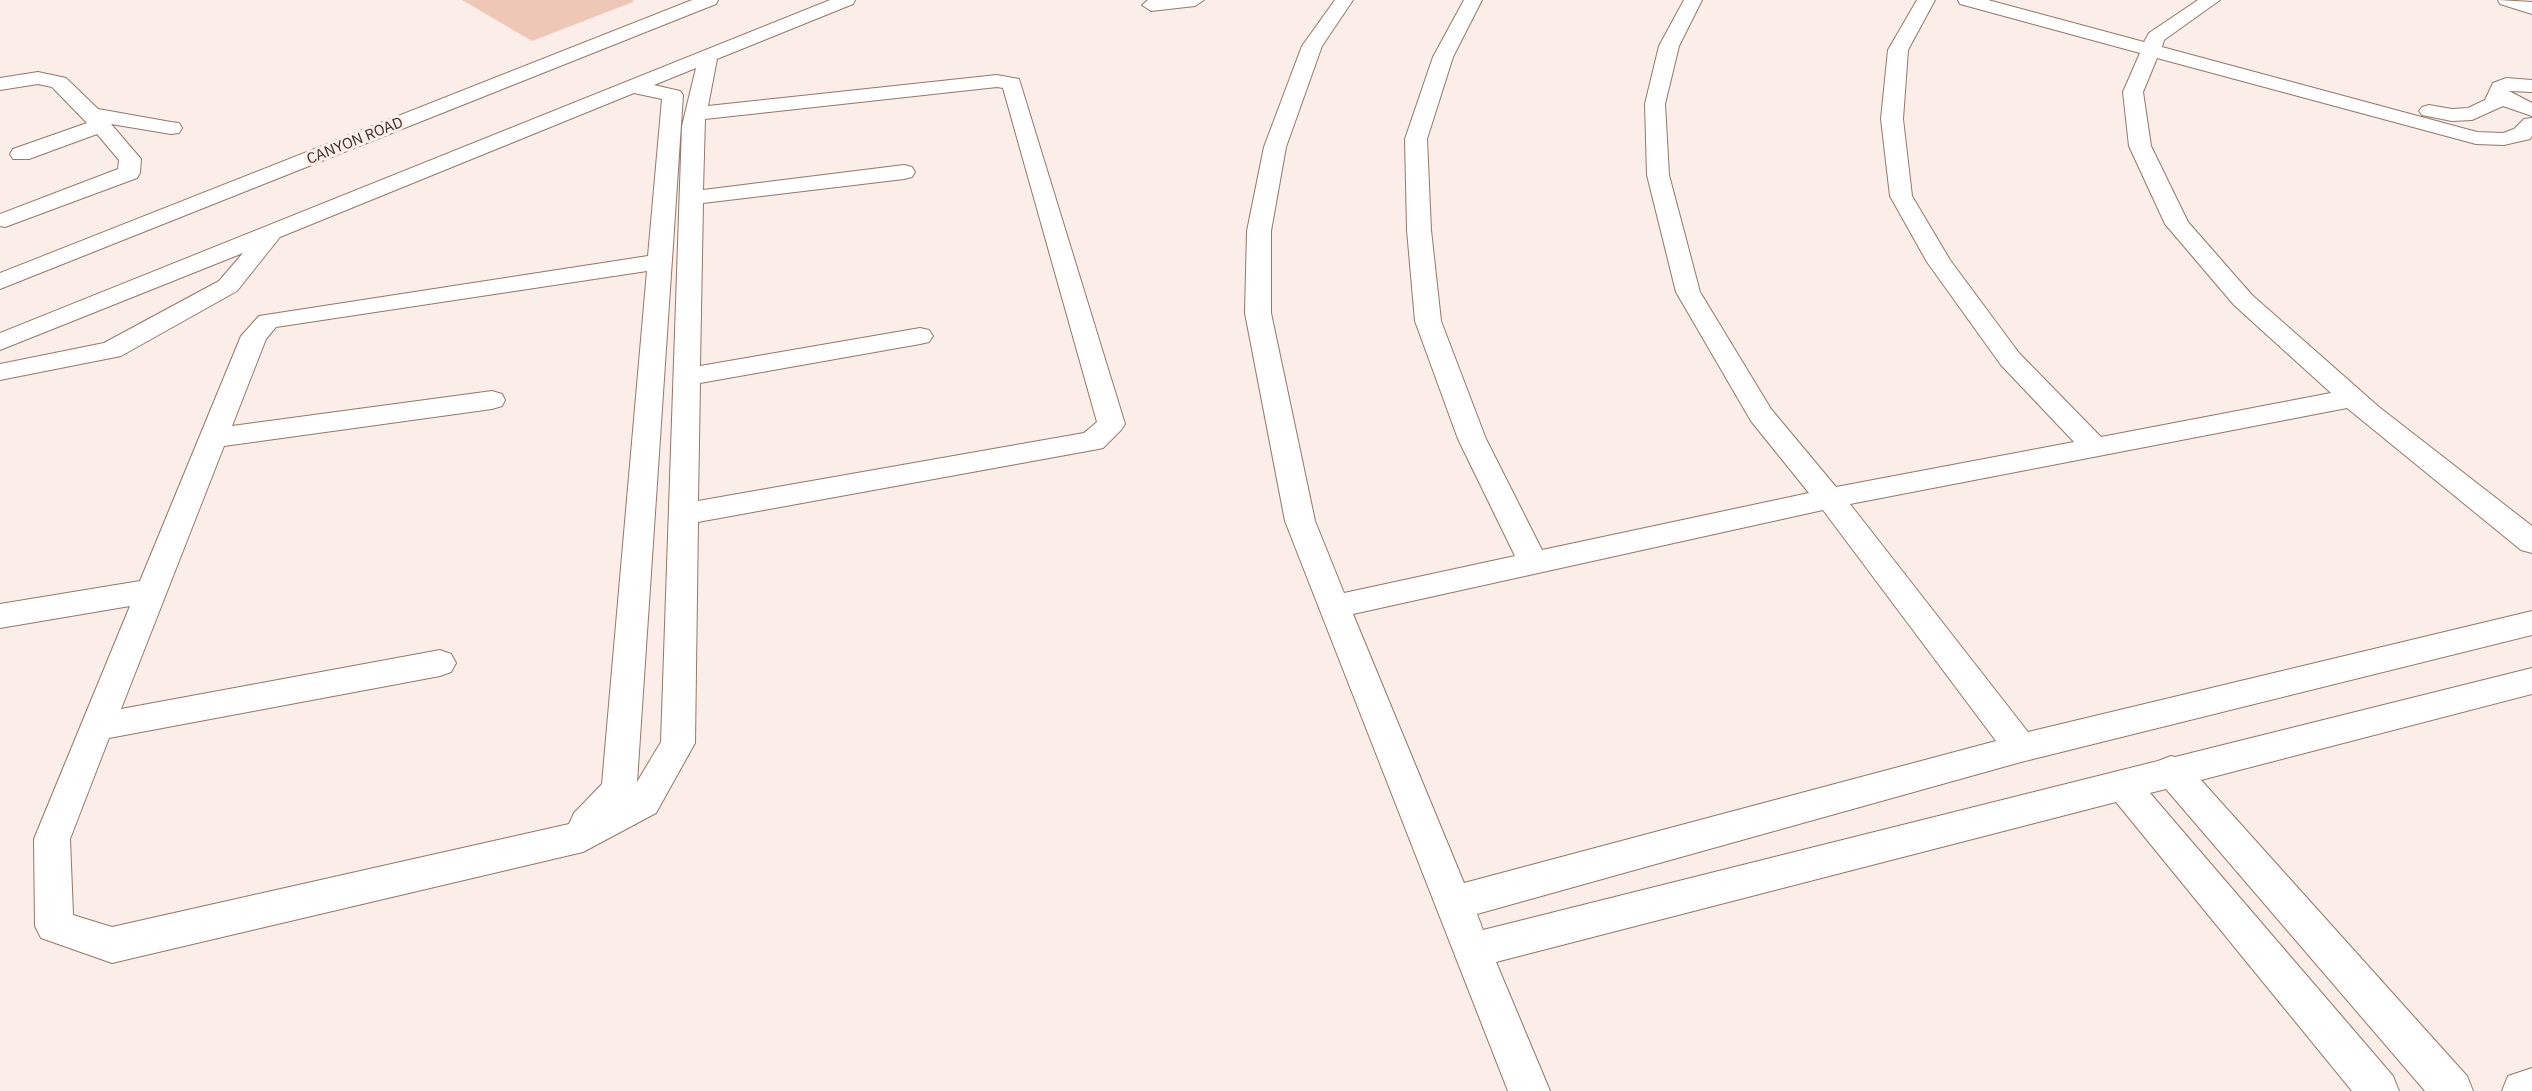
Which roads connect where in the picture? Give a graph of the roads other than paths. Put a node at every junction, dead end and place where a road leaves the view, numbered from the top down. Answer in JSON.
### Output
{"nodes":[{"id":1,"x":710,"y":0,"type":"edge"},
{"id":2,"x":846,"y":0,"type":"edge"},
{"id":3,"x":1195,"y":0,"type":"edge"},
{"id":4,"x":1344,"y":0,"type":"edge"},
{"id":5,"x":1473,"y":0,"type":"edge"},
{"id":6,"x":1693,"y":0,"type":"edge"},
{"id":7,"x":1926,"y":0,"type":"edge"},
{"id":8,"x":1967,"y":0,"type":"edge"},
{"id":9,"x":2014,"y":0,"type":"edge"},
{"id":10,"x":2211,"y":0,"type":"edge"},
{"id":11,"x":2507,"y":0,"type":"edge"},
{"id":12,"x":1151,"y":5,"type":"dead end"},
{"id":13,"x":2532,"y":8,"type":"edge"},
{"id":14,"x":2154,"y":43,"type":"junction"},
{"id":15,"x":708,"y":57,"type":"junction"},
{"id":16,"x":0,"y":84,"type":"edge"},
{"id":17,"x":2532,"y":86,"type":"edge"},
{"id":18,"x":634,"y":87,"type":"junction"},
{"id":19,"x":2499,"y":92,"type":"junction"},
{"id":20,"x":2532,"y":110,"type":"edge"},
{"id":21,"x":695,"y":114,"type":"junction"},
{"id":22,"x":96,"y":119,"type":"junction"},
{"id":23,"x":2532,"y":124,"type":"edge"},
{"id":24,"x":171,"y":128,"type":"dead end"},
{"id":25,"x":21,"y":154,"type":"dead end"},
{"id":26,"x":904,"y":172,"type":"dead end"},
{"id":27,"x":691,"y":198,"type":"junction"},
{"id":28,"x":5,"y":220,"type":"dead end"},
{"id":29,"x":273,"y":231,"type":"junction"},
{"id":30,"x":660,"y":262,"type":"junction"},
{"id":31,"x":0,"y":282,"type":"edge"},
{"id":32,"x":920,"y":336,"type":"dead end"},
{"id":33,"x":0,"y":342,"type":"edge"},
{"id":34,"x":0,"y":372,"type":"edge"},
{"id":35,"x":687,"y":377,"type":"junction"},
{"id":36,"x":2353,"y":398,"type":"junction"},
{"id":37,"x":492,"y":400,"type":"dead end"},
{"id":38,"x":213,"y":438,"type":"junction"},
{"id":39,"x":2094,"y":446,"type":"junction"},
{"id":40,"x":1830,"y":499,"type":"junction"},
{"id":41,"x":684,"y":514,"type":"junction"},
{"id":42,"x":2532,"y":542,"type":"edge"},
{"id":43,"x":1534,"y":564,"type":"junction"},
{"id":44,"x":152,"y":591,"type":"junction"},
{"id":45,"x":1333,"y":607,"type":"junction"},
{"id":46,"x":0,"y":616,"type":"edge"},
{"id":47,"x":2532,"y":623,"type":"edge"},
{"id":48,"x":440,"y":663,"type":"dead end"},
{"id":49,"x":2532,"y":681,"type":"edge"},
{"id":50,"x":97,"y":727,"type":"junction"},
{"id":51,"x":2021,"y":748,"type":"junction"},
{"id":52,"x":2171,"y":770,"type":"junction"},
{"id":53,"x":2122,"y":783,"type":"junction"},
{"id":54,"x":570,"y":841,"type":"junction"},
{"id":55,"x":1454,"y":903,"type":"junction"},
{"id":56,"x":1473,"y":950,"type":"junction"},
{"id":57,"x":2532,"y":1088,"type":"edge"},
{"id":58,"x":1529,"y":1091,"type":"edge"},
{"id":59,"x":2378,"y":1091,"type":"edge"},
{"id":60,"x":2452,"y":1091,"type":"edge"},
{"id":61,"x":2523,"y":1091,"type":"edge"}],
"edges":[{"from":1,"to":31,"type":"street","name":"CANYON ROAD"},
{"from":2,"to":15,"type":"street"},
{"from":3,"to":12,"type":"street"},
{"from":4,"to":45,"type":"street"},
{"from":5,"to":43,"type":"street"},
{"from":6,"to":40,"type":"street"},
{"from":7,"to":39,"type":"street"},
{"from":8,"to":14,"type":"street"},
{"from":9,"to":14,"type":"street"},
{"from":10,"to":14,"type":"street"},
{"from":11,"to":13,"type":"street"},
{"from":14,"to":19,"type":"street"},
{"from":14,"to":23,"type":"street"},
{"from":14,"to":36,"type":"street"},
{"from":15,"to":18,"type":"street"},
{"from":15,"to":21,"type":"street"},
{"from":16,"to":22,"type":"street"},
{"from":17,"to":19,"type":"street"},
{"from":18,"to":29,"type":"street"},
{"from":18,"to":30,"type":"street"},
{"from":19,"to":20,"type":"street"},
{"from":21,"to":27,"type":"street"},
{"from":21,"to":41,"type":"street"},
{"from":22,"to":24,"type":"street"},
{"from":22,"to":25,"type":"street"},
{"from":22,"to":28,"type":"street"},
{"from":26,"to":27,"type":"street"},
{"from":27,"to":35,"type":"street"},
{"from":29,"to":33,"type":"street"},
{"from":29,"to":34,"type":"street"},
{"from":30,"to":38,"type":"street"},
{"from":30,"to":54,"type":"street"},
{"from":32,"to":35,"type":"street"},
{"from":35,"to":41,"type":"street"},
{"from":36,"to":39,"type":"street"},
{"from":36,"to":42,"type":"street"},
{"from":37,"to":38,"type":"street"},
{"from":38,"to":44,"type":"street"},
{"from":39,"to":40,"type":"street"},
{"from":40,"to":43,"type":"street"},
{"from":40,"to":51,"type":"street"},
{"from":41,"to":54,"type":"street"},
{"from":43,"to":45,"type":"street"},
{"from":44,"to":46,"type":"street"},
{"from":44,"to":50,"type":"street"},
{"from":45,"to":55,"type":"street"},
{"from":47,"to":51,"type":"street"},
{"from":48,"to":50,"type":"street"},
{"from":49,"to":52,"type":"street"},
{"from":50,"to":54,"type":"street"},
{"from":51,"to":55,"type":"street"},
{"from":52,"to":53,"type":"street"},
{"from":52,"to":60,"type":"street"},
{"from":53,"to":56,"type":"street"},
{"from":53,"to":59,"type":"street"},
{"from":55,"to":56,"type":"street"},
{"from":56,"to":58,"type":"street"},
{"from":57,"to":61,"type":"street"}]}
